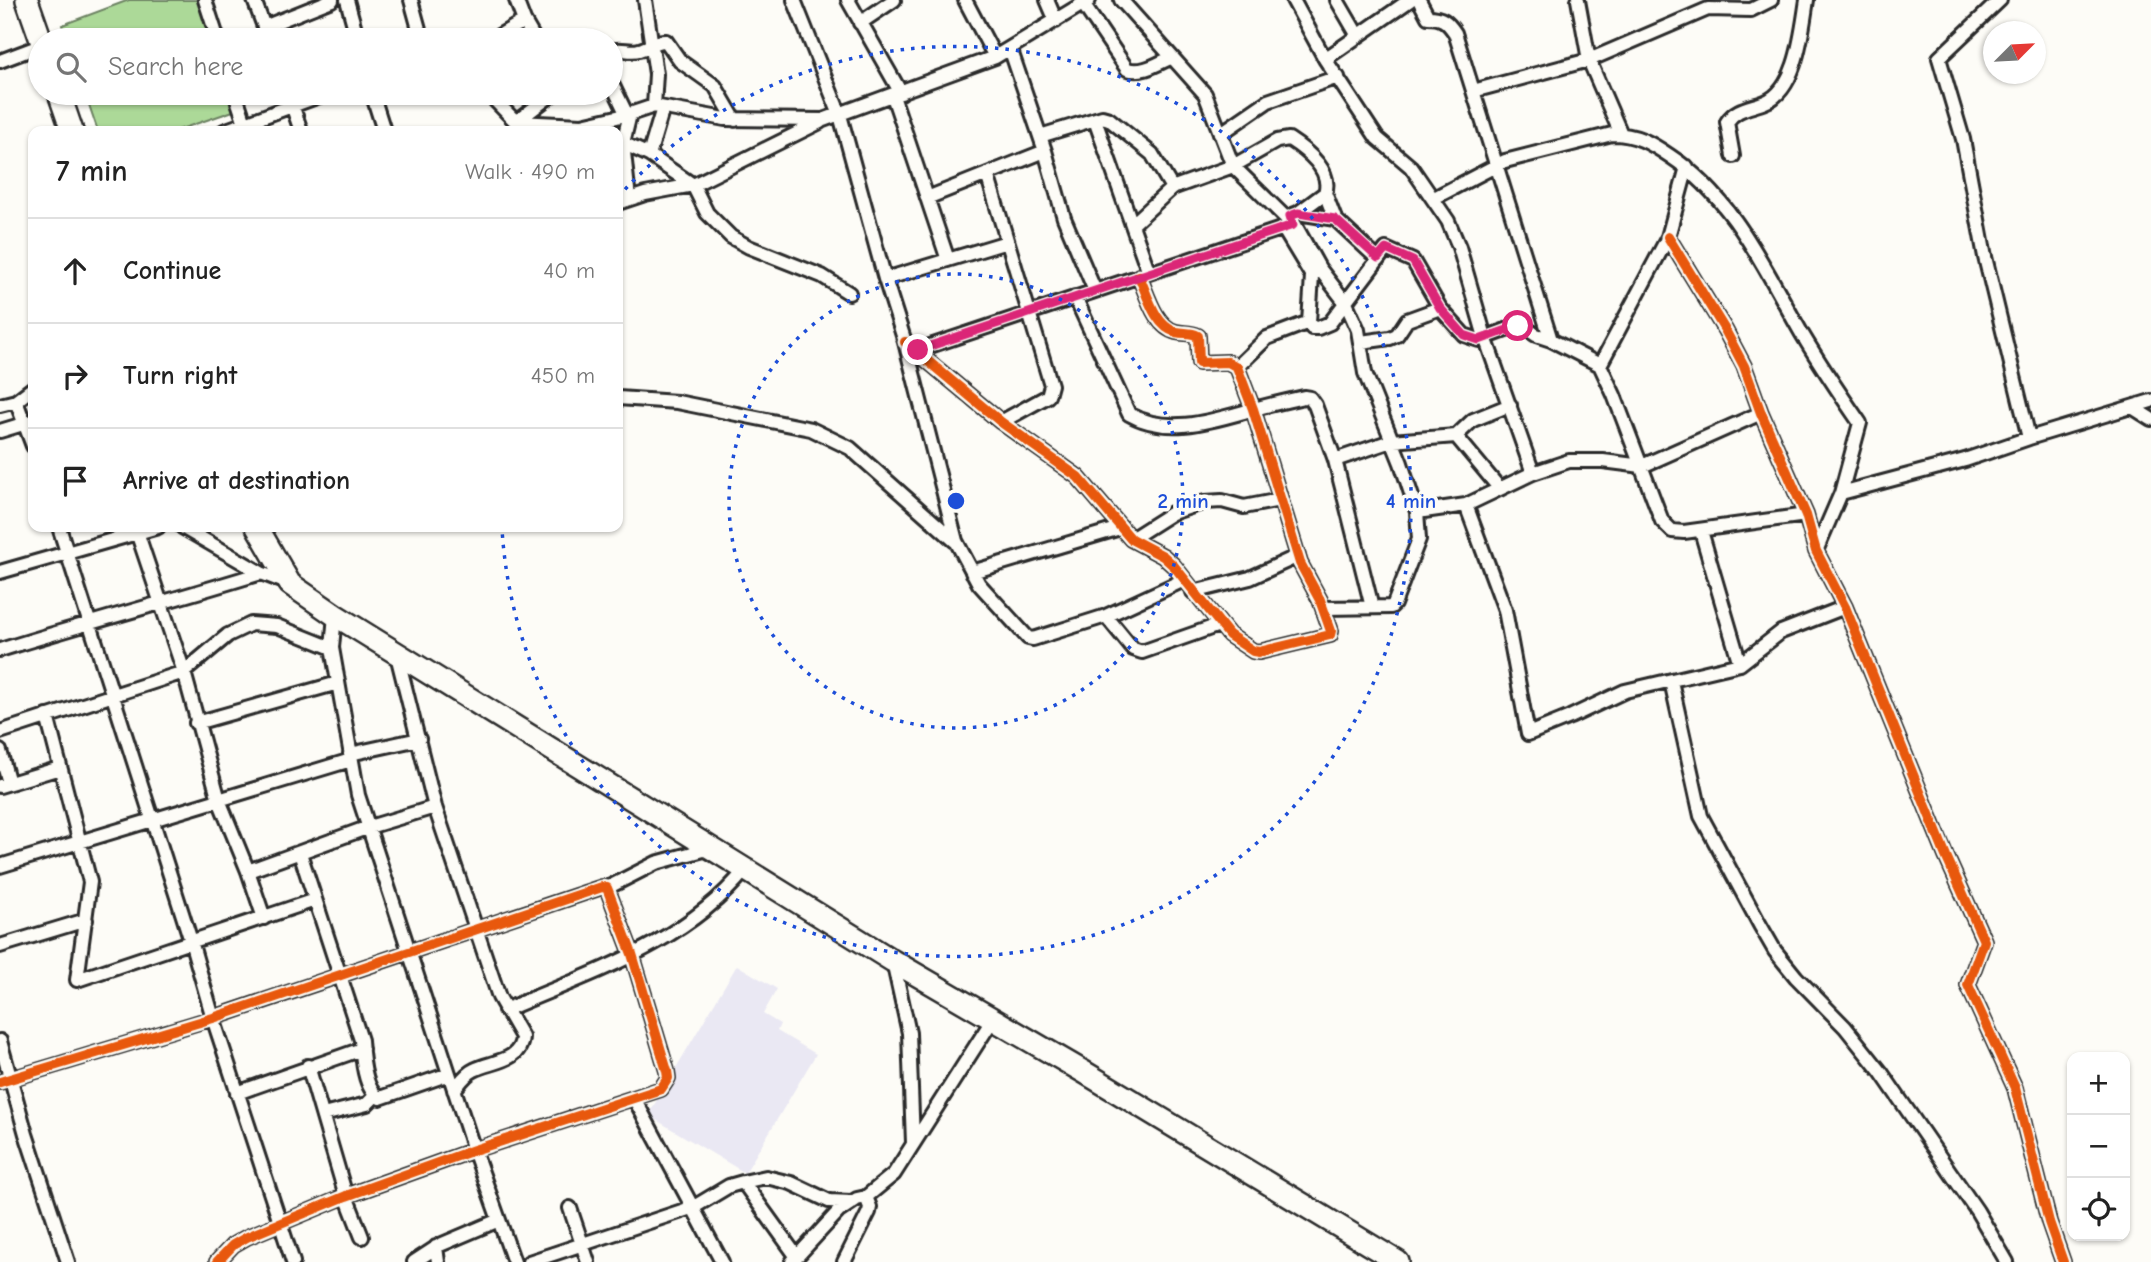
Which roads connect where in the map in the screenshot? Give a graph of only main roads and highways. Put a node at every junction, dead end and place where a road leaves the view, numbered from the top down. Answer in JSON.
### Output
{"nodes":[{"id":1,"x":32,"y":1,"type":"edge"},
{"id":2,"x":38,"y":28,"type":"edge"},
{"id":3,"x":62,"y":105,"type":"edge"},
{"id":4,"x":70,"y":126,"type":"edge"},
{"id":5,"x":260,"y":532,"type":"edge"},
{"id":6,"x":1398,"y":1262,"type":"edge"}],
"edges":[{"from":1,"to":2,"type":"highway"},
{"from":3,"to":4,"type":"highway"},
{"from":5,"to":6,"type":"highway"}]}
